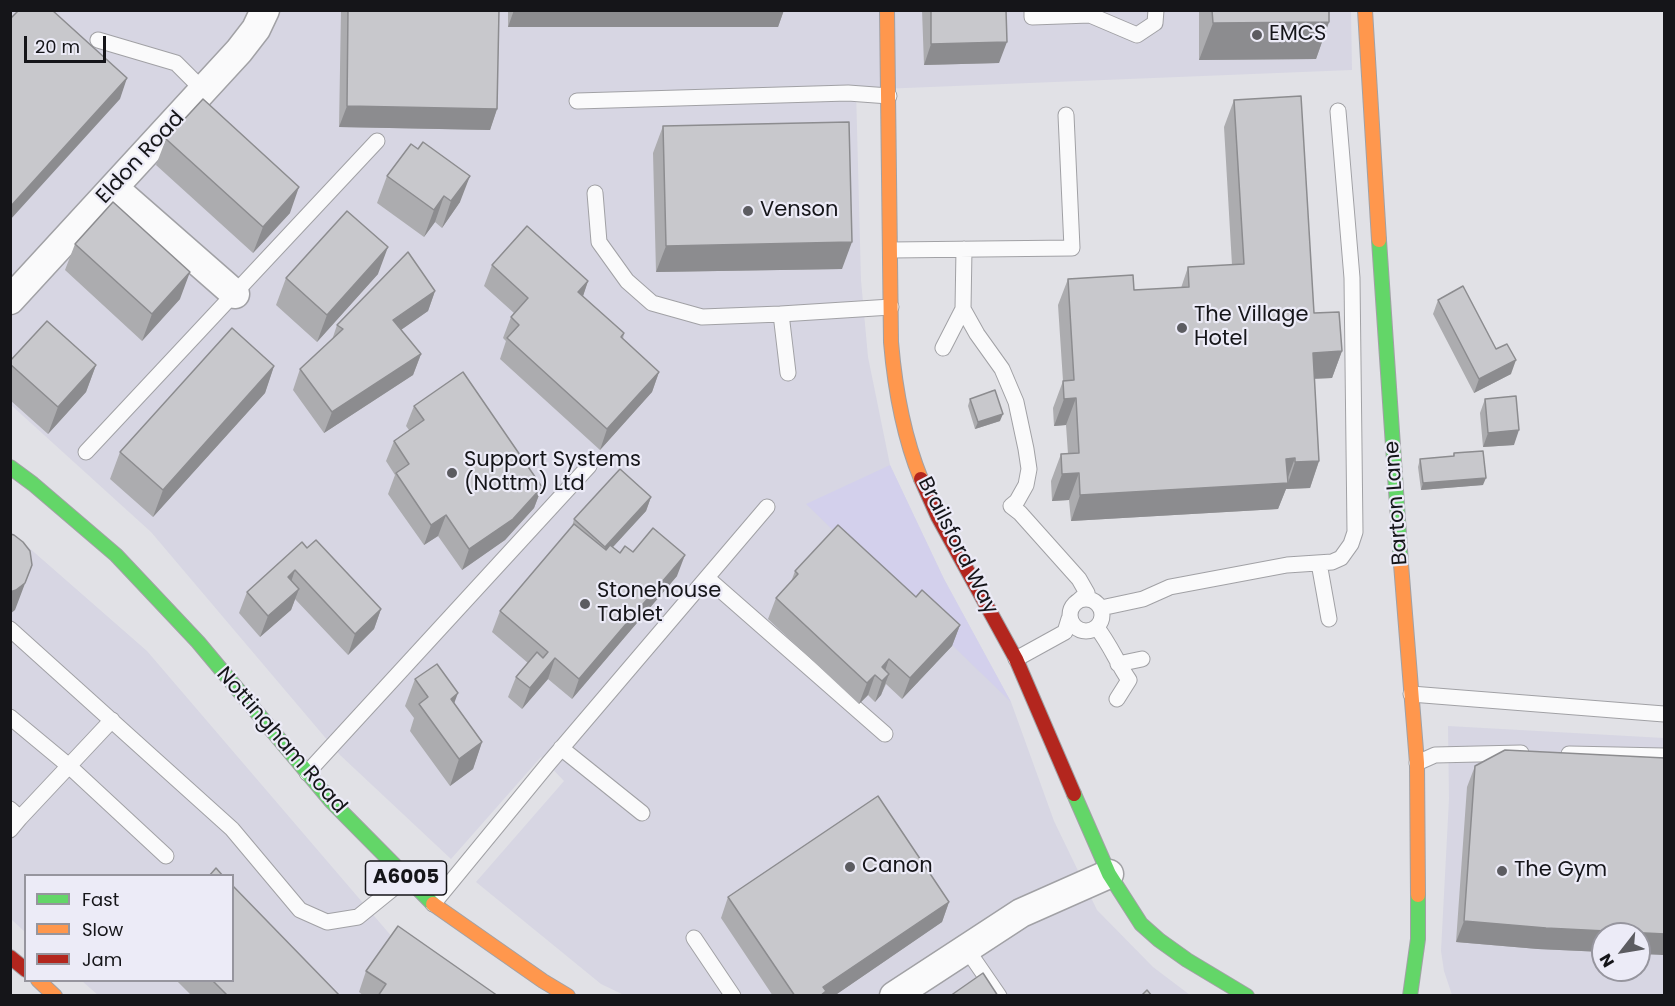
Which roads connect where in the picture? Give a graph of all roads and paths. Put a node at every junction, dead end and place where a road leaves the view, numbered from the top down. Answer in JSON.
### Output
{"nodes":[{"id":1,"x":265,"y":10,"type":"edge"},
{"id":2,"x":887,"y":10,"type":"edge"},
{"id":3,"x":1032,"y":10,"type":"edge"},
{"id":4,"x":1156,"y":10,"type":"edge"},
{"id":5,"x":1365,"y":10,"type":"edge"},
{"id":6,"x":1090,"y":13,"type":"edge"},
{"id":7,"x":98,"y":40,"type":"dead end"},
{"id":8,"x":203,"y":90,"type":"junction"},
{"id":9,"x":889,"y":96,"type":"junction"},
{"id":10,"x":577,"y":101,"type":"dead end"},
{"id":11,"x":1338,"y":111,"type":"dead end"},
{"id":12,"x":1066,"y":115,"type":"dead end"},
{"id":13,"x":378,"y":141,"type":"dead end"},
{"id":14,"x":114,"y":188,"type":"junction"},
{"id":15,"x":595,"y":193,"type":"dead end"},
{"id":16,"x":964,"y":249,"type":"junction"},
{"id":17,"x":891,"y":250,"type":"junction"},
{"id":18,"x":235,"y":294,"type":"junction"},
{"id":19,"x":10,"y":300,"type":"edge"},
{"id":20,"x":891,"y":307,"type":"junction"},
{"id":21,"x":963,"y":309,"type":"junction"},
{"id":22,"x":781,"y":314,"type":"junction"},
{"id":23,"x":943,"y":348,"type":"dead end"},
{"id":24,"x":788,"y":373,"type":"dead end"},
{"id":25,"x":86,"y":452,"type":"dead end"},
{"id":26,"x":589,"y":466,"type":"dead end"},
{"id":27,"x":10,"y":467,"type":"edge"},
{"id":28,"x":767,"y":507,"type":"dead end"},
{"id":29,"x":1319,"y":563,"type":"junction"},
{"id":30,"x":706,"y":578,"type":"junction"},
{"id":31,"x":1077,"y":602,"type":"junction"},
{"id":32,"x":1101,"y":608,"type":"junction"},
{"id":33,"x":1069,"y":619,"type":"junction"},
{"id":34,"x":1329,"y":619,"type":"dead end"},
{"id":35,"x":1097,"y":628,"type":"junction"},
{"id":36,"x":10,"y":629,"type":"edge"},
{"id":37,"x":1016,"y":659,"type":"junction"},
{"id":38,"x":1142,"y":659,"type":"dead end"},
{"id":39,"x":1118,"y":664,"type":"junction"},
{"id":40,"x":1411,"y":694,"type":"junction"},
{"id":41,"x":1117,"y":699,"type":"dead end"},
{"id":42,"x":1665,"y":714,"type":"edge"},
{"id":43,"x":10,"y":717,"type":"edge"},
{"id":44,"x":112,"y":720,"type":"junction"},
{"id":45,"x":885,"y":734,"type":"dead end"},
{"id":46,"x":561,"y":748,"type":"junction"},
{"id":47,"x":1665,"y":756,"type":"edge"},
{"id":48,"x":1417,"y":763,"type":"junction"},
{"id":49,"x":69,"y":766,"type":"junction"},
{"id":50,"x":307,"y":772,"type":"junction"},
{"id":51,"x":642,"y":813,"type":"dead end"},
{"id":52,"x":14,"y":819,"type":"edge"},
{"id":53,"x":166,"y":856,"type":"dead end"},
{"id":54,"x":1109,"y":874,"type":"junction"},
{"id":55,"x":406,"y":878,"type":"junction"},
{"id":56,"x":433,"y":904,"type":"junction"},
{"id":57,"x":694,"y":938,"type":"dead end"},
{"id":58,"x":966,"y":948,"type":"junction"},
{"id":59,"x":10,"y":957,"type":"edge"},
{"id":60,"x":24,"y":968,"type":"edge"},
{"id":61,"x":39,"y":982,"type":"edge"},
{"id":62,"x":55,"y":996,"type":"edge"},
{"id":63,"x":567,"y":996,"type":"edge"},
{"id":64,"x":733,"y":996,"type":"edge"},
{"id":65,"x":894,"y":996,"type":"edge"},
{"id":66,"x":999,"y":996,"type":"edge"},
{"id":67,"x":1247,"y":996,"type":"edge"},
{"id":68,"x":1410,"y":996,"type":"edge"}],
"edges":[{"from":1,"to":8,"type":"street","name":"Eldon Road"},
{"from":2,"to":9,"type":"street","name":"Brailsford Way"},
{"from":3,"to":6,"type":"lane"},
{"from":4,"to":6,"type":"lane"},
{"from":5,"to":40,"type":"street","name":"Barton Lane"},
{"from":7,"to":8,"type":"lane"},
{"from":8,"to":14,"type":"street","name":"Eldon Road"},
{"from":9,"to":10,"type":"lane"},
{"from":9,"to":17,"type":"street","name":"Brailsford Way"},
{"from":11,"to":29,"type":"lane"},
{"from":12,"to":16,"type":"lane"},
{"from":13,"to":18,"type":"lane"},
{"from":14,"to":18,"type":"street"},
{"from":14,"to":19,"type":"street","name":"Eldon Road"},
{"from":15,"to":22,"type":"lane"},
{"from":16,"to":17,"type":"lane"},
{"from":16,"to":21,"type":"lane"},
{"from":17,"to":20,"type":"street","name":"Brailsford Way"},
{"from":18,"to":25,"type":"lane"},
{"from":20,"to":22,"type":"lane"},
{"from":20,"to":37,"type":"street","name":"Brailsford Way"},
{"from":21,"to":23,"type":"lane"},
{"from":21,"to":31,"type":"lane"},
{"from":22,"to":24,"type":"lane"},
{"from":26,"to":50,"type":"lane"},
{"from":27,"to":50,"type":"street","name":"Nottingham Road","number":"A6005"},
{"from":28,"to":30,"type":"lane"},
{"from":29,"to":32,"type":"lane"},
{"from":29,"to":34,"type":"lane"},
{"from":30,"to":45,"type":"lane"},
{"from":30,"to":46,"type":"lane"},
{"from":31,"to":32,"type":"lane"},
{"from":31,"to":33,"type":"lane"},
{"from":32,"to":35,"type":"lane"},
{"from":33,"to":35,"type":"lane"},
{"from":33,"to":37,"type":"lane"},
{"from":35,"to":39,"type":"lane"},
{"from":36,"to":44,"type":"lane"},
{"from":37,"to":54,"type":"street","name":"Brailsford Way"},
{"from":38,"to":39,"type":"lane"},
{"from":39,"to":41,"type":"lane"},
{"from":40,"to":42,"type":"lane"},
{"from":40,"to":48,"type":"street","name":"Barton Lane"},
{"from":43,"to":49,"type":"lane"},
{"from":44,"to":49,"type":"lane"},
{"from":44,"to":55,"type":"lane"},
{"from":46,"to":51,"type":"lane"},
{"from":46,"to":56,"type":"lane"},
{"from":47,"to":48,"type":"lane"},
{"from":48,"to":68,"type":"street","name":"Barton Lane"},
{"from":49,"to":52,"type":"lane"},
{"from":49,"to":53,"type":"lane"},
{"from":50,"to":55,"type":"street","name":"Nottingham Road","number":"A6005"},
{"from":54,"to":58,"type":"street"},
{"from":54,"to":67,"type":"street","name":"Brailsford Way"},
{"from":55,"to":56,"type":"street","name":"Nottingham Road","number":"A6005"},
{"from":56,"to":63,"type":"street","name":"Nottingham Road","number":"A6005"},
{"from":57,"to":64,"type":"lane"},
{"from":58,"to":65,"type":"street"},
{"from":58,"to":66,"type":"lane"},
{"from":59,"to":60,"type":"street"},
{"from":61,"to":62,"type":"street"}]}
